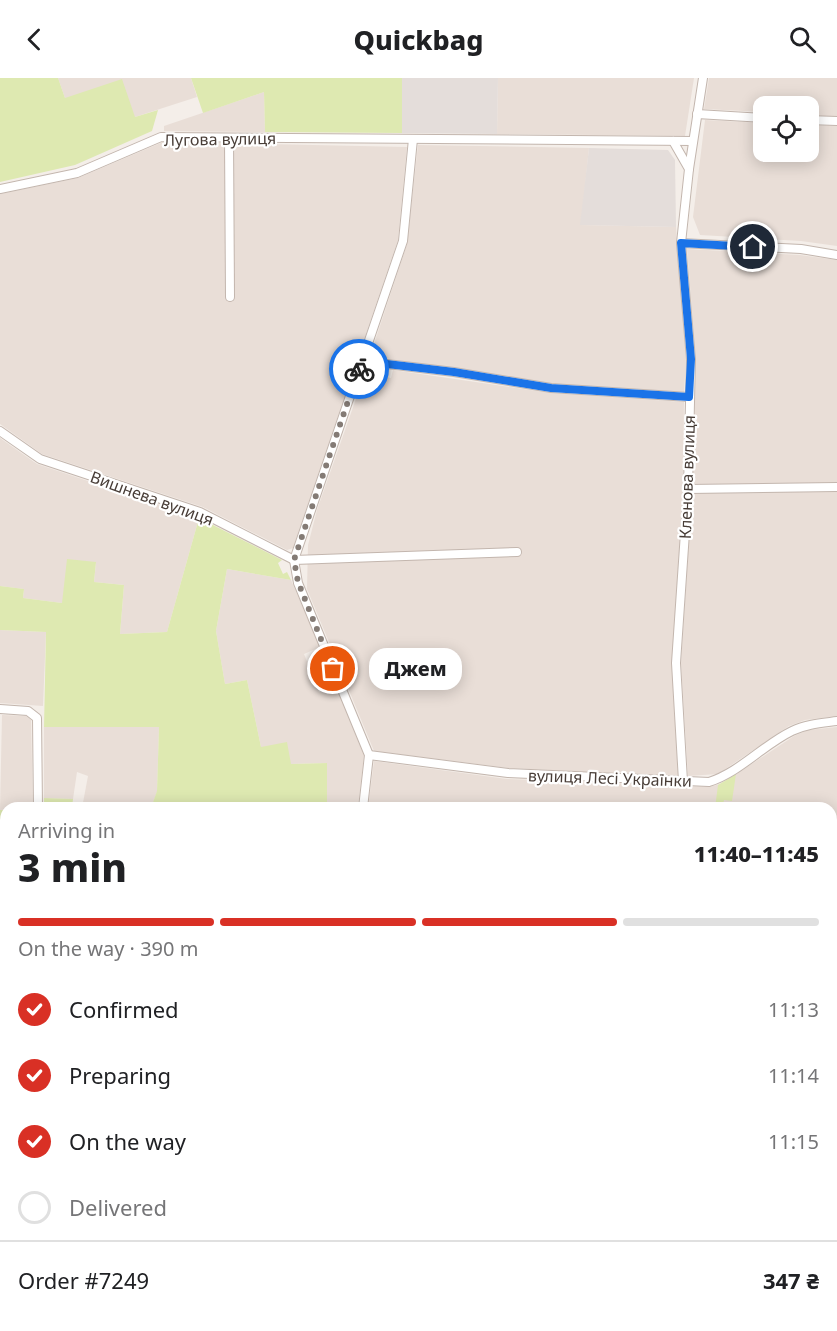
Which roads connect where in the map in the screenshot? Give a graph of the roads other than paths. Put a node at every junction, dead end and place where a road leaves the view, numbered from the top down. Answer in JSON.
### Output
{"nodes":[{"id":1,"x":703,"y":78,"type":"edge"},
{"id":2,"x":697,"y":114,"type":"junction"},
{"id":3,"x":753,"y":117,"type":"edge"},
{"id":4,"x":819,"y":120,"type":"edge"},
{"id":5,"x":837,"y":121,"type":"edge"},
{"id":6,"x":229,"y":138,"type":"junction"},
{"id":7,"x":413,"y":139,"type":"junction"},
{"id":8,"x":673,"y":141,"type":"junction"},
{"id":9,"x":693,"y":141,"type":"junction"},
{"id":10,"x":689,"y":169,"type":"junction"},
{"id":11,"x":0,"y":189,"type":"edge"},
{"id":12,"x":681,"y":243,"type":"junction"},
{"id":13,"x":837,"y":255,"type":"edge"},
{"id":14,"x":230,"y":297,"type":"dead end"},
{"id":15,"x":362,"y":361,"type":"junction"},
{"id":16,"x":689,"y":397,"type":"junction"},
{"id":17,"x":0,"y":430,"type":"edge"},
{"id":18,"x":837,"y":487,"type":"edge"},
{"id":19,"x":688,"y":489,"type":"junction"},
{"id":20,"x":517,"y":552,"type":"dead end"},
{"id":21,"x":294,"y":560,"type":"junction"},
{"id":22,"x":0,"y":709,"type":"edge"},
{"id":23,"x":837,"y":721,"type":"edge"},
{"id":24,"x":369,"y":755,"type":"junction"},
{"id":25,"x":683,"y":781,"type":"junction"},
{"id":26,"x":38,"y":802,"type":"edge"},
{"id":27,"x":364,"y":802,"type":"edge"}],
"edges":[{"from":1,"to":2,"type":"street","name":"Кленова вулиця"},
{"from":2,"to":3,"type":"street"},
{"from":2,"to":9,"type":"street","name":"Кленова вулиця"},
{"from":4,"to":5,"type":"street"},
{"from":6,"to":7,"type":"street","name":"Лугова вулиця"},
{"from":6,"to":11,"type":"street","name":"Лугова вулиця"},
{"from":6,"to":14,"type":"street"},
{"from":7,"to":8,"type":"street","name":"Лугова вулиця"},
{"from":7,"to":15,"type":"street"},
{"from":8,"to":9,"type":"street","name":"Лугова вулиця"},
{"from":8,"to":10,"type":"street"},
{"from":9,"to":10,"type":"street","name":"Кленова вулиця"},
{"from":10,"to":12,"type":"street","name":"Кленова вулиця"},
{"from":12,"to":13,"type":"street"},
{"from":12,"to":16,"type":"street","name":"Кленова вулиця"},
{"from":15,"to":16,"type":"street"},
{"from":15,"to":21,"type":"street"},
{"from":16,"to":19,"type":"street","name":"Кленова вулиця"},
{"from":17,"to":21,"type":"street","name":"Вишнева вулиця"},
{"from":18,"to":19,"type":"street"},
{"from":19,"to":25,"type":"street","name":"Кленова вулиця"},
{"from":20,"to":21,"type":"street"},
{"from":21,"to":24,"type":"street"},
{"from":22,"to":26,"type":"street"},
{"from":23,"to":25,"type":"street","name":"вулиця Лесі Українки"},
{"from":24,"to":25,"type":"street","name":"вулиця Лесі Українки"},
{"from":24,"to":27,"type":"street"}]}
